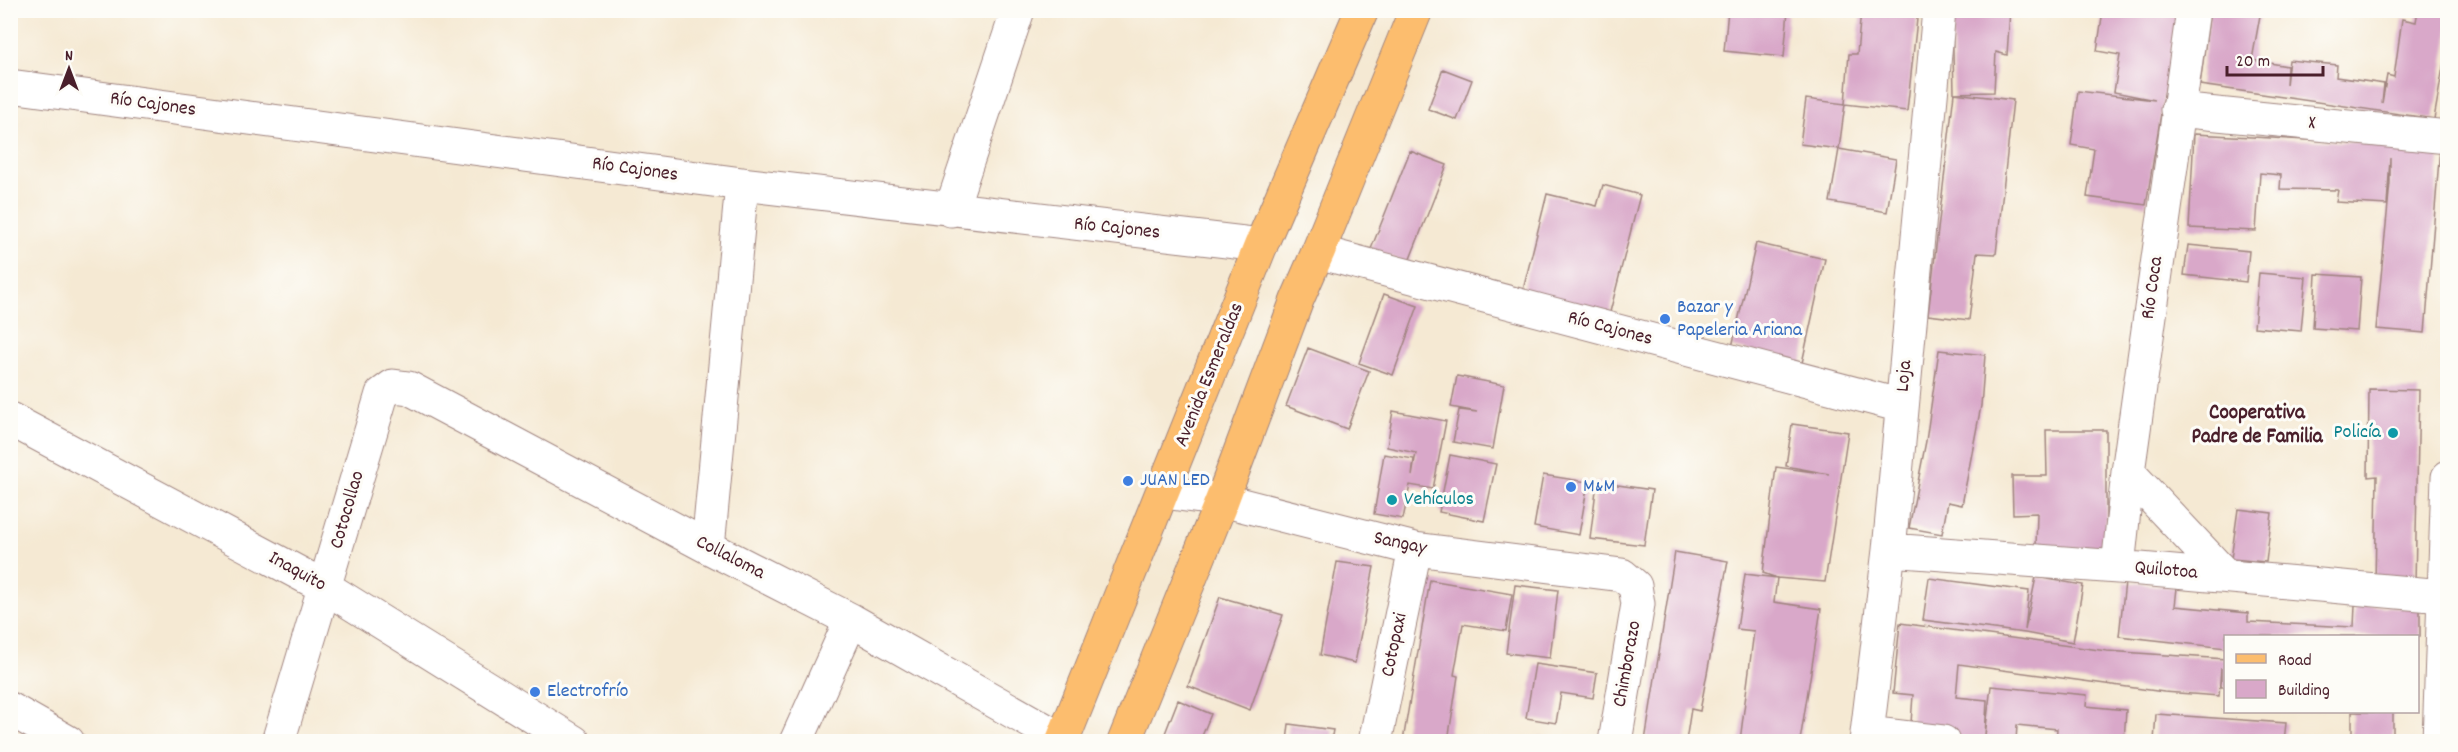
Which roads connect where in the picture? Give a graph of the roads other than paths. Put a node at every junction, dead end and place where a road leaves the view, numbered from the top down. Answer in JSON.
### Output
{"nodes":[{"id":1,"x":1018,"y":10,"type":"edge"},
{"id":2,"x":1362,"y":10,"type":"edge"},
{"id":3,"x":1416,"y":10,"type":"edge"},
{"id":4,"x":1939,"y":10,"type":"edge"},
{"id":5,"x":2193,"y":10,"type":"edge"},
{"id":6,"x":10,"y":86,"type":"edge"},
{"id":7,"x":2177,"y":110,"type":"junction"},
{"id":8,"x":2448,"y":137,"type":"edge"},
{"id":9,"x":741,"y":184,"type":"junction"},
{"id":10,"x":951,"y":210,"type":"junction"},
{"id":11,"x":1261,"y":245,"type":"junction"},
{"id":12,"x":1318,"y":252,"type":"junction"},
{"id":13,"x":393,"y":386,"type":"joint"},
{"id":14,"x":1902,"y":406,"type":"junction"},
{"id":15,"x":10,"y":419,"type":"edge"},
{"id":16,"x":2128,"y":472,"type":"junction"},
{"id":17,"x":2448,"y":477,"type":"edge"},
{"id":18,"x":1164,"y":492,"type":"junction"},
{"id":19,"x":1222,"y":500,"type":"junction"},
{"id":20,"x":708,"y":547,"type":"junction"},
{"id":21,"x":1415,"y":549,"type":"junction"},
{"id":22,"x":1890,"y":550,"type":"junction"},
{"id":23,"x":2118,"y":567,"type":"junction"},
{"id":24,"x":2226,"y":576,"type":"junction"},
{"id":25,"x":1635,"y":586,"type":"joint"},
{"id":26,"x":325,"y":587,"type":"junction"},
{"id":27,"x":2443,"y":596,"type":"junction"},
{"id":28,"x":851,"y":620,"type":"junction"},
{"id":29,"x":10,"y":709,"type":"edge"},
{"id":30,"x":1866,"y":737,"type":"edge"},
{"id":31,"x":68,"y":741,"type":"edge"},
{"id":32,"x":278,"y":741,"type":"edge"},
{"id":33,"x":574,"y":741,"type":"edge"},
{"id":34,"x":796,"y":741,"type":"edge"},
{"id":35,"x":1062,"y":741,"type":"edge"},
{"id":36,"x":1124,"y":741,"type":"edge"},
{"id":37,"x":1375,"y":741,"type":"edge"},
{"id":38,"x":1615,"y":741,"type":"edge"},
{"id":39,"x":1943,"y":741,"type":"edge"},
{"id":40,"x":2439,"y":741,"type":"edge"}],
"edges":[{"from":1,"to":10,"type":"street"},
{"from":2,"to":11,"type":"main road","name":"Avenida Esmeraldas"},
{"from":3,"to":12,"type":"main road"},
{"from":4,"to":14,"type":"street","name":"Loja"},
{"from":5,"to":7,"type":"street","name":"Río Coca"},
{"from":6,"to":9,"type":"street","name":"Río Cajones"},
{"from":7,"to":8,"type":"street","name":"X"},
{"from":7,"to":16,"type":"street","name":"Río Coca"},
{"from":9,"to":10,"type":"street","name":"Río Cajones"},
{"from":9,"to":20,"type":"street"},
{"from":10,"to":11,"type":"street","name":"Río Cajones"},
{"from":11,"to":18,"type":"main road","name":"Avenida Esmeraldas"},
{"from":12,"to":14,"type":"street","name":"Río Cajones"},
{"from":12,"to":19,"type":"main road"},
{"from":13,"to":20,"type":"street","name":"Collaloma"},
{"from":13,"to":26,"type":"street","name":"Cotocollao"},
{"from":14,"to":22,"type":"street","name":"Loja"},
{"from":15,"to":26,"type":"street","name":"Inaquito"},
{"from":16,"to":23,"type":"street","name":"Río Coca"},
{"from":16,"to":24,"type":"street"},
{"from":17,"to":27,"type":"street"},
{"from":18,"to":19,"type":"street","name":"Sangay"},
{"from":18,"to":35,"type":"main road","name":"Avenida Esmeraldas"},
{"from":19,"to":21,"type":"street","name":"Sangay"},
{"from":19,"to":36,"type":"main road"},
{"from":20,"to":28,"type":"street","name":"Collaloma"},
{"from":21,"to":25,"type":"street","name":"Sangay"},
{"from":21,"to":37,"type":"street","name":"Cotopaxi"},
{"from":22,"to":23,"type":"street","name":"Quilotoa"},
{"from":22,"to":30,"type":"street","name":"Loja"},
{"from":23,"to":24,"type":"street","name":"Quilotoa"},
{"from":24,"to":27,"type":"street","name":"Quilotoa"},
{"from":25,"to":38,"type":"street","name":"Chimborazo"},
{"from":26,"to":32,"type":"street","name":"Cotocollao"},
{"from":26,"to":33,"type":"street","name":"Inaquito"},
{"from":27,"to":40,"type":"street"},
{"from":28,"to":34,"type":"street"},
{"from":28,"to":35,"type":"street","name":"Collaloma"},
{"from":29,"to":31,"type":"street"},
{"from":30,"to":39,"type":"street"}]}
